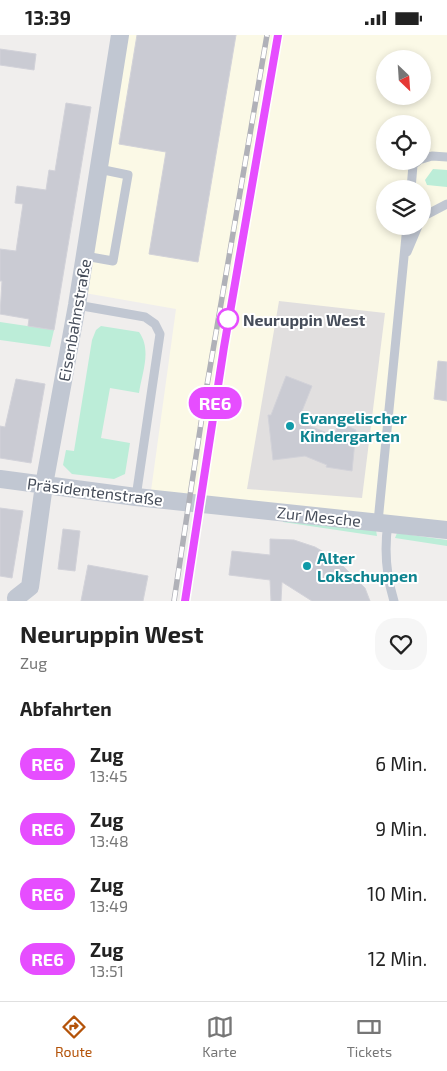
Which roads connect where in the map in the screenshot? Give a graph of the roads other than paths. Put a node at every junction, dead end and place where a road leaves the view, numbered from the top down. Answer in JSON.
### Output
{"nodes":[{"id":1,"x":120,"y":35,"type":"edge"},
{"id":2,"x":431,"y":156,"type":"edge"},
{"id":3,"x":447,"y":157,"type":"edge"},
{"id":4,"x":99,"y":169,"type":"junction"},
{"id":5,"x":447,"y":204,"type":"edge"},
{"id":6,"x":431,"y":212,"type":"edge"},
{"id":7,"x":406,"y":235,"type":"edge"},
{"id":8,"x":414,"y":235,"type":"edge"},
{"id":9,"x":85,"y":256,"type":"junction"},
{"id":10,"x":403,"y":259,"type":"junction"},
{"id":11,"x":77,"y":305,"type":"junction"},
{"id":12,"x":0,"y":479,"type":"edge"},
{"id":13,"x":44,"y":485,"type":"junction"},
{"id":14,"x":136,"y":497,"type":"junction"},
{"id":15,"x":190,"y":503,"type":"joint"},
{"id":16,"x":383,"y":522,"type":"junction"},
{"id":17,"x":447,"y":530,"type":"edge"},
{"id":18,"x":16,"y":598,"type":"dead end"},
{"id":19,"x":394,"y":601,"type":"edge"}],
"edges":[{"from":1,"to":4,"type":"street","name":"Eisenbahnstraße"},
{"from":2,"to":3,"type":"lane"},
{"from":4,"to":9,"type":"street","name":"Eisenbahnstraße"},
{"from":4,"to":9,"type":"lane"},
{"from":5,"to":6,"type":"lane"},
{"from":7,"to":10,"type":"lane"},
{"from":8,"to":10,"type":"lane"},
{"from":9,"to":11,"type":"street","name":"Eisenbahnstraße"},
{"from":10,"to":16,"type":"lane"},
{"from":11,"to":13,"type":"street","name":"Eisenbahnstraße"},
{"from":11,"to":14,"type":"lane"},
{"from":12,"to":13,"type":"street","name":"Präsidentenstraße"},
{"from":13,"to":14,"type":"street","name":"Präsidentenstraße"},
{"from":13,"to":18,"type":"street","name":"Eisenbahnstraße"},
{"from":14,"to":15,"type":"street","name":"Präsidentenstraße"},
{"from":15,"to":16,"type":"street","name":"Zur Mesche"},
{"from":16,"to":17,"type":"street","name":"Zur Mesche"},
{"from":16,"to":19,"type":"lane"}]}
